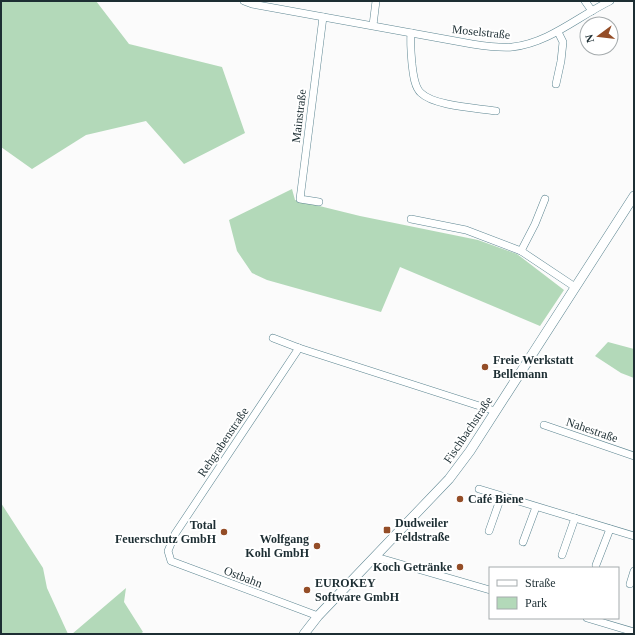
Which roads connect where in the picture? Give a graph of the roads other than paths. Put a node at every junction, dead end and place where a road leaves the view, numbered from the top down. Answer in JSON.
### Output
{"nodes":[{"id":1,"x":244,"y":1,"type":"edge"},
{"id":2,"x":376,"y":1,"type":"edge"},
{"id":3,"x":585,"y":1,"type":"edge"},
{"id":4,"x":610,"y":1,"type":"edge"},
{"id":5,"x":592,"y":10,"type":"junction"},
{"id":6,"x":323,"y":17,"type":"junction"},
{"id":7,"x":373,"y":25,"type":"junction"},
{"id":8,"x":558,"y":32,"type":"junction"},
{"id":9,"x":411,"y":33,"type":"junction"},
{"id":10,"x":556,"y":84,"type":"dead end"},
{"id":11,"x":496,"y":111,"type":"dead end"},
{"id":12,"x":634,"y":196,"type":"edge"},
{"id":13,"x":544,"y":199,"type":"dead end"},
{"id":14,"x":319,"y":202,"type":"dead end"},
{"id":15,"x":411,"y":219,"type":"dead end"},
{"id":16,"x":521,"y":251,"type":"junction"},
{"id":17,"x":575,"y":287,"type":"junction"},
{"id":18,"x":274,"y":338,"type":"dead end"},
{"id":19,"x":299,"y":348,"type":"junction"},
{"id":20,"x":495,"y":412,"type":"junction"},
{"id":21,"x":544,"y":425,"type":"dead end"},
{"id":22,"x":634,"y":456,"type":"edge"},
{"id":23,"x":479,"y":489,"type":"dead end"},
{"id":24,"x":501,"y":497,"type":"junction"},
{"id":25,"x":536,"y":506,"type":"junction"},
{"id":26,"x":575,"y":518,"type":"junction"},
{"id":27,"x":610,"y":529,"type":"junction"},
{"id":28,"x":489,"y":531,"type":"dead end"},
{"id":29,"x":634,"y":536,"type":"edge"},
{"id":30,"x":523,"y":542,"type":"dead end"},
{"id":31,"x":168,"y":551,"type":"joint"},
{"id":32,"x":562,"y":555,"type":"dead end"},
{"id":33,"x":376,"y":557,"type":"junction"},
{"id":34,"x":596,"y":565,"type":"dead end"},
{"id":35,"x":634,"y":571,"type":"edge"},
{"id":36,"x":630,"y":584,"type":"dead end"},
{"id":37,"x":489,"y":590,"type":"edge"},
{"id":38,"x":318,"y":616,"type":"junction"},
{"id":39,"x":590,"y":619,"type":"edge"},
{"id":40,"x":634,"y":632,"type":"edge"},
{"id":41,"x":304,"y":634,"type":"edge"}],
"edges":[{"from":1,"to":6,"type":"street","name":"Moselstraße"},
{"from":2,"to":7,"type":"street"},
{"from":3,"to":5,"type":"street"},
{"from":4,"to":5,"type":"street","name":"Moselstraße"},
{"from":5,"to":8,"type":"street","name":"Moselstraße"},
{"from":6,"to":7,"type":"street","name":"Moselstraße"},
{"from":6,"to":14,"type":"street","name":"Mainstraße"},
{"from":7,"to":9,"type":"street","name":"Moselstraße"},
{"from":8,"to":9,"type":"street","name":"Moselstraße"},
{"from":8,"to":10,"type":"street"},
{"from":9,"to":11,"type":"street"},
{"from":12,"to":17,"type":"street","name":"Fischbachstraße"},
{"from":13,"to":16,"type":"street"},
{"from":15,"to":16,"type":"street"},
{"from":16,"to":17,"type":"street"},
{"from":17,"to":20,"type":"street","name":"Fischbachstraße"},
{"from":18,"to":19,"type":"street"},
{"from":19,"to":20,"type":"street"},
{"from":19,"to":31,"type":"street","name":"Rehgrabenstraße"},
{"from":20,"to":33,"type":"street","name":"Fischbachstraße"},
{"from":21,"to":22,"type":"street","name":"Nahestraße"},
{"from":23,"to":24,"type":"street"},
{"from":24,"to":25,"type":"street"},
{"from":24,"to":28,"type":"street"},
{"from":25,"to":26,"type":"street"},
{"from":25,"to":30,"type":"street"},
{"from":26,"to":27,"type":"street"},
{"from":26,"to":32,"type":"street"},
{"from":27,"to":29,"type":"street"},
{"from":27,"to":34,"type":"street"},
{"from":31,"to":38,"type":"street","name":"Ostbahn"},
{"from":33,"to":37,"type":"street"},
{"from":33,"to":38,"type":"street","name":"Fischbachstraße"},
{"from":35,"to":36,"type":"street"},
{"from":38,"to":41,"type":"street","name":"Fischbachstraße"},
{"from":39,"to":40,"type":"street"}]}
